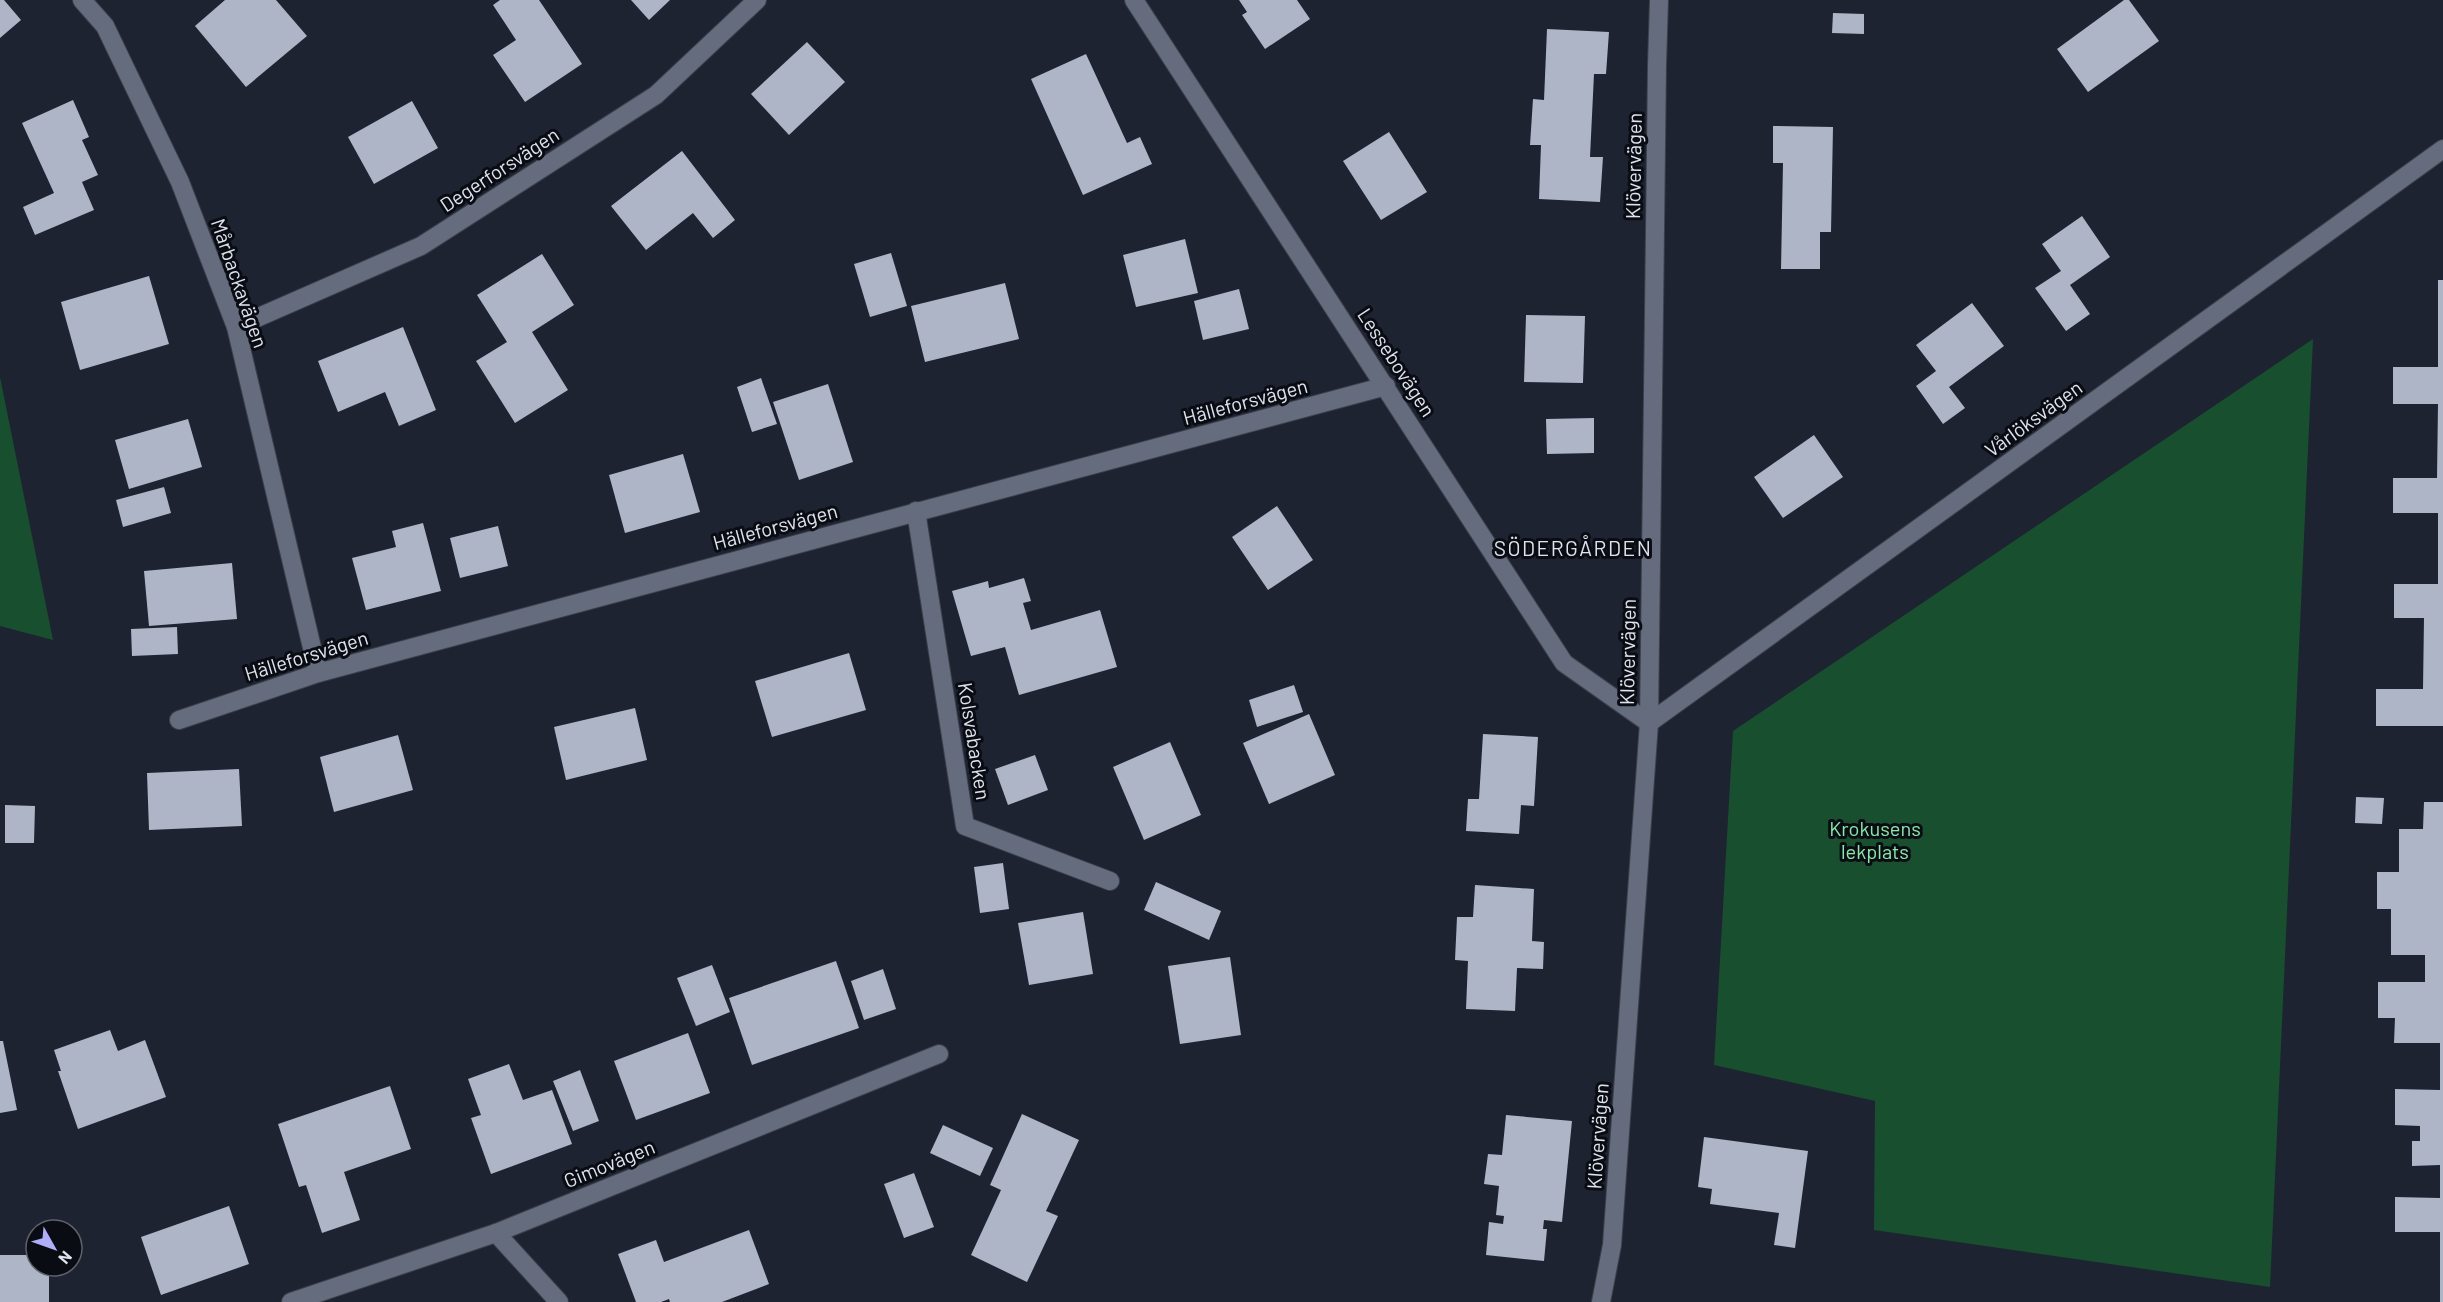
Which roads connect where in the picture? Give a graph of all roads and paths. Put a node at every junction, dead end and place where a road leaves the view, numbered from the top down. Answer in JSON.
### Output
{"nodes":[{"id":1,"x":82,"y":0,"type":"edge"},
{"id":2,"x":757,"y":0,"type":"edge"},
{"id":3,"x":1134,"y":0,"type":"edge"},
{"id":4,"x":1659,"y":0,"type":"edge"},
{"id":5,"x":2443,"y":149,"type":"edge"},
{"id":6,"x":236,"y":327,"type":"junction"},
{"id":7,"x":1386,"y":386,"type":"junction"},
{"id":8,"x":916,"y":511,"type":"junction"},
{"id":9,"x":318,"y":672,"type":"junction"},
{"id":10,"x":179,"y":720,"type":"dead end"},
{"id":11,"x":1649,"y":723,"type":"junction"},
{"id":12,"x":1110,"y":881,"type":"dead end"},
{"id":13,"x":939,"y":1054,"type":"dead end"},
{"id":14,"x":496,"y":1233,"type":"junction"},
{"id":15,"x":291,"y":1302,"type":"edge"},
{"id":16,"x":560,"y":1302,"type":"edge"},
{"id":17,"x":1601,"y":1302,"type":"edge"}],
"edges":[{"from":1,"to":6,"type":"street","name":"Mårbackavägen"},
{"from":2,"to":6,"type":"street","name":"Degerforsvägen"},
{"from":3,"to":7,"type":"street","name":"Lessebovägen"},
{"from":4,"to":11,"type":"street","name":"Klövervägen"},
{"from":5,"to":11,"type":"street","name":"Vårlöksvägen"},
{"from":6,"to":9,"type":"street","name":"Mårbackavägen"},
{"from":7,"to":8,"type":"street","name":"Hälleforsvägen"},
{"from":7,"to":11,"type":"street","name":"Lessebovägen"},
{"from":8,"to":9,"type":"street","name":"Hälleforsvägen"},
{"from":8,"to":12,"type":"street","name":"Kolsvabacken"},
{"from":9,"to":10,"type":"street","name":"Hälleforsvägen"},
{"from":11,"to":17,"type":"street","name":"Klövervägen"},
{"from":13,"to":14,"type":"street","name":"Gimovägen"},
{"from":14,"to":15,"type":"street","name":"Gimovägen"},
{"from":14,"to":16,"type":"street"}]}
